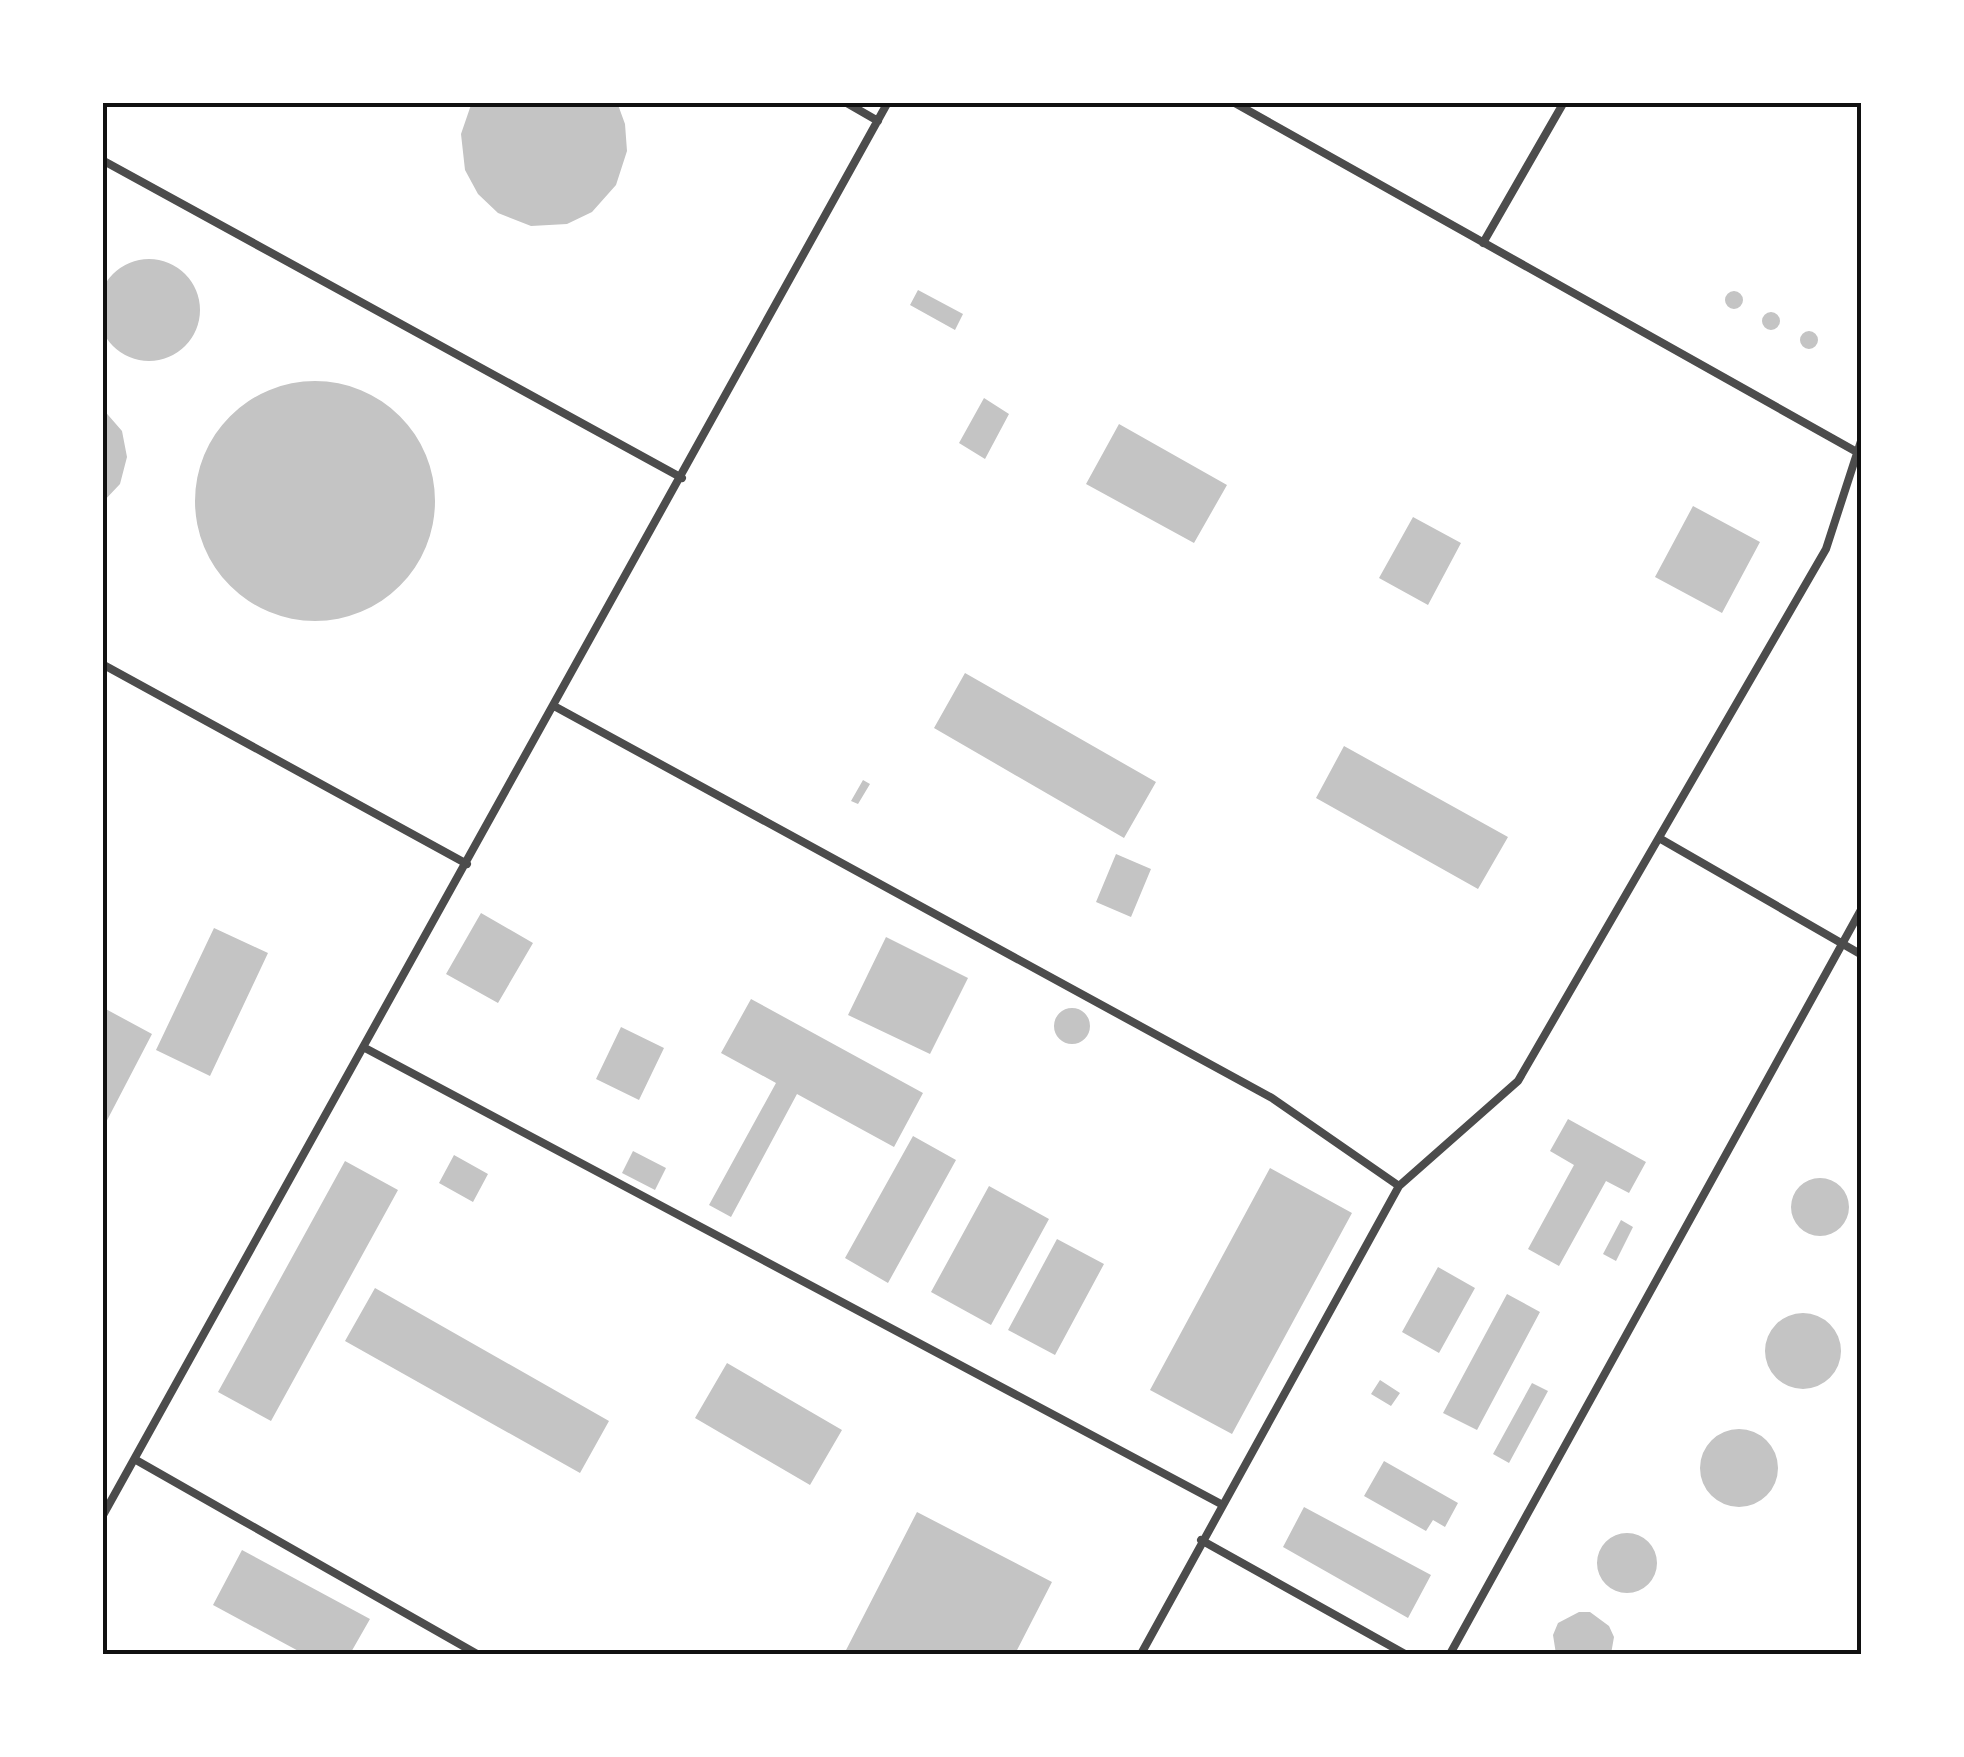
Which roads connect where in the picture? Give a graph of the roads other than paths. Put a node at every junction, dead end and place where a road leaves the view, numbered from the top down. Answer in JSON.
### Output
{"nodes":[{"id":1,"x":845,"y":102,"type":"edge"},
{"id":2,"x":888,"y":102,"type":"edge"},
{"id":3,"x":1233,"y":102,"type":"edge"},
{"id":4,"x":1564,"y":102,"type":"edge"},
{"id":5,"x":878,"y":121,"type":"junction"},
{"id":6,"x":102,"y":160,"type":"edge"},
{"id":7,"x":1483,"y":242,"type":"junction"},
{"id":8,"x":1862,"y":438,"type":"edge"},
{"id":9,"x":1855,"y":450,"type":"junction"},
{"id":10,"x":682,"y":478,"type":"junction"},
{"id":11,"x":102,"y":664,"type":"edge"},
{"id":12,"x":554,"y":706,"type":"junction"},
{"id":13,"x":1659,"y":838,"type":"junction"},
{"id":14,"x":466,"y":864,"type":"junction"},
{"id":15,"x":1862,"y":908,"type":"edge"},
{"id":16,"x":1842,"y":943,"type":"junction"},
{"id":17,"x":1862,"y":955,"type":"edge"},
{"id":18,"x":365,"y":1048,"type":"junction"},
{"id":19,"x":1399,"y":1186,"type":"junction"},
{"id":20,"x":136,"y":1460,"type":"junction"},
{"id":21,"x":1221,"y":1504,"type":"junction"},
{"id":22,"x":102,"y":1517,"type":"edge"},
{"id":23,"x":1202,"y":1540,"type":"junction"},
{"id":24,"x":477,"y":1654,"type":"edge"},
{"id":25,"x":1141,"y":1654,"type":"edge"},
{"id":26,"x":1406,"y":1654,"type":"edge"},
{"id":27,"x":1450,"y":1654,"type":"edge"}],
"edges":[{"from":1,"to":5,"type":"lane"},
{"from":2,"to":5,"type":"lane"},
{"from":3,"to":7,"type":"lane"},
{"from":4,"to":7,"type":"lane"},
{"from":5,"to":10,"type":"lane"},
{"from":6,"to":10,"type":"lane"},
{"from":7,"to":9,"type":"lane"},
{"from":8,"to":9,"type":"lane"},
{"from":9,"to":13,"type":"lane"},
{"from":10,"to":12,"type":"lane"},
{"from":11,"to":14,"type":"lane"},
{"from":12,"to":14,"type":"lane"},
{"from":12,"to":19,"type":"lane"},
{"from":13,"to":16,"type":"lane"},
{"from":13,"to":19,"type":"lane"},
{"from":14,"to":18,"type":"lane"},
{"from":15,"to":16,"type":"lane"},
{"from":16,"to":17,"type":"lane"},
{"from":16,"to":27,"type":"lane"},
{"from":18,"to":20,"type":"lane"},
{"from":18,"to":21,"type":"lane"},
{"from":19,"to":21,"type":"lane"},
{"from":20,"to":22,"type":"lane"},
{"from":20,"to":24,"type":"lane"},
{"from":21,"to":23,"type":"lane"},
{"from":23,"to":25,"type":"lane"},
{"from":23,"to":26,"type":"lane"}]}
